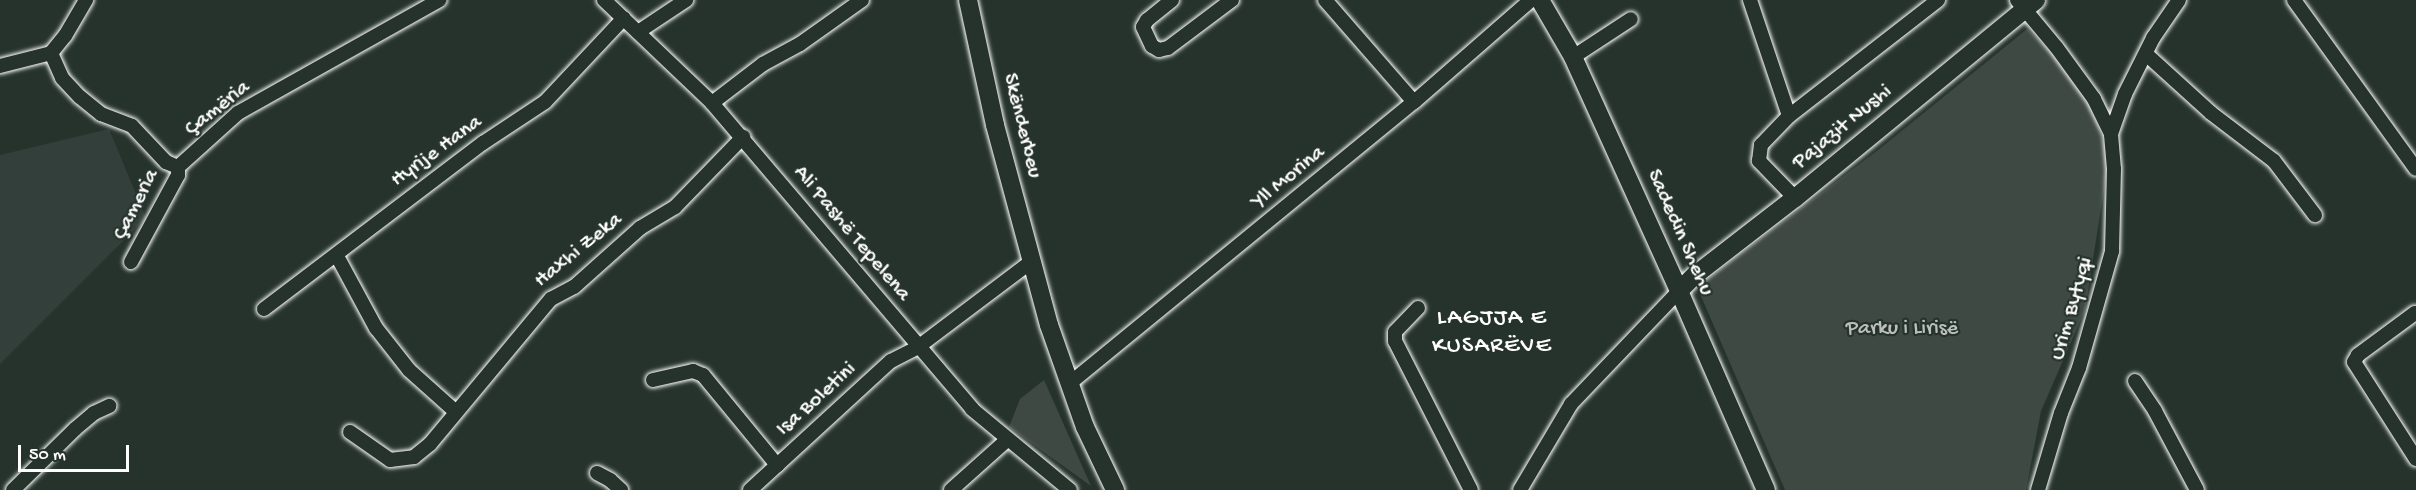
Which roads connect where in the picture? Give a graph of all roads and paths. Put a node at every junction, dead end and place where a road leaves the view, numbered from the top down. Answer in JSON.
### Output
{"nodes":[{"id":1,"x":86,"y":0,"type":"edge"},
{"id":2,"x":440,"y":0,"type":"edge"},
{"id":3,"x":604,"y":0,"type":"edge"},
{"id":4,"x":686,"y":0,"type":"edge"},
{"id":5,"x":862,"y":0,"type":"edge"},
{"id":6,"x":968,"y":0,"type":"edge"},
{"id":7,"x":1172,"y":0,"type":"edge"},
{"id":8,"x":1232,"y":0,"type":"edge"},
{"id":9,"x":1324,"y":0,"type":"edge"},
{"id":10,"x":1531,"y":0,"type":"edge"},
{"id":11,"x":1540,"y":0,"type":"edge"},
{"id":12,"x":1750,"y":0,"type":"edge"},
{"id":13,"x":1938,"y":0,"type":"edge"},
{"id":14,"x":2179,"y":0,"type":"edge"},
{"id":15,"x":2026,"y":3,"type":"edge"},
{"id":16,"x":2301,"y":3,"type":"edge"},
{"id":17,"x":624,"y":18,"type":"junction"},
{"id":18,"x":1631,"y":19,"type":"dead end"},
{"id":19,"x":638,"y":32,"type":"junction"},
{"id":20,"x":51,"y":53,"type":"junction"},
{"id":21,"x":2146,"y":54,"type":"junction"},
{"id":22,"x":1573,"y":57,"type":"junction"},
{"id":23,"x":0,"y":66,"type":"edge"},
{"id":24,"x":1414,"y":102,"type":"junction"},
{"id":25,"x":712,"y":103,"type":"junction"},
{"id":26,"x":1789,"y":116,"type":"junction"},
{"id":27,"x":2111,"y":134,"type":"junction"},
{"id":28,"x":742,"y":137,"type":"junction"},
{"id":29,"x":178,"y":167,"type":"junction"},
{"id":30,"x":2416,"y":169,"type":"edge"},
{"id":31,"x":1795,"y":198,"type":"junction"},
{"id":32,"x":2315,"y":215,"type":"dead end"},
{"id":33,"x":337,"y":256,"type":"junction"},
{"id":34,"x":131,"y":262,"type":"dead end"},
{"id":35,"x":1031,"y":262,"type":"junction"},
{"id":36,"x":1679,"y":291,"type":"junction"},
{"id":37,"x":1418,"y":308,"type":"dead end"},
{"id":38,"x":264,"y":309,"type":"dead end"},
{"id":39,"x":2415,"y":313,"type":"edge"},
{"id":40,"x":918,"y":347,"type":"junction"},
{"id":41,"x":653,"y":380,"type":"dead end"},
{"id":42,"x":2135,"y":381,"type":"dead end"},
{"id":43,"x":1069,"y":384,"type":"junction"},
{"id":44,"x":109,"y":406,"type":"dead end"},
{"id":45,"x":456,"y":412,"type":"junction"},
{"id":46,"x":350,"y":432,"type":"dead end"},
{"id":47,"x":1007,"y":440,"type":"junction"},
{"id":48,"x":2416,"y":459,"type":"edge"},
{"id":49,"x":777,"y":465,"type":"junction"},
{"id":50,"x":597,"y":473,"type":"dead end"},
{"id":51,"x":1528,"y":487,"type":"edge"},
{"id":52,"x":13,"y":490,"type":"edge"},
{"id":53,"x":621,"y":490,"type":"edge"},
{"id":54,"x":750,"y":490,"type":"edge"},
{"id":55,"x":951,"y":490,"type":"edge"},
{"id":56,"x":1070,"y":490,"type":"edge"},
{"id":57,"x":1116,"y":490,"type":"edge"},
{"id":58,"x":1471,"y":490,"type":"edge"},
{"id":59,"x":1766,"y":490,"type":"edge"},
{"id":60,"x":2038,"y":490,"type":"edge"},
{"id":61,"x":2197,"y":490,"type":"edge"}],
"edges":[{"from":1,"to":20,"type":"street"},
{"from":2,"to":29,"type":"street","name":"Çamëria"},
{"from":3,"to":17,"type":"street","name":"Ali Pashë Tepelena"},
{"from":4,"to":19,"type":"street"},
{"from":5,"to":25,"type":"street"},
{"from":6,"to":35,"type":"street","name":"Skënderbeu"},
{"from":7,"to":8,"type":"street"},
{"from":9,"to":24,"type":"street"},
{"from":10,"to":24,"type":"street","name":"Yll Morina"},
{"from":11,"to":22,"type":"street","name":"Sadedin Shehu"},
{"from":12,"to":26,"type":"street"},
{"from":13,"to":26,"type":"street"},
{"from":14,"to":21,"type":"street","name":"Urim Bytyqi"},
{"from":15,"to":27,"type":"street","name":"Urim Bytyqi"},
{"from":15,"to":31,"type":"street","name":"Pajazit Nushi"},
{"from":16,"to":30,"type":"street"},
{"from":17,"to":19,"type":"street","name":"Ali Pashë Tepelena"},
{"from":17,"to":33,"type":"street","name":"Hyrije Hana"},
{"from":18,"to":22,"type":"street"},
{"from":19,"to":25,"type":"street","name":"Ali Pashë Tepelena"},
{"from":20,"to":23,"type":"street"},
{"from":20,"to":29,"type":"street","name":"Çamëria"},
{"from":21,"to":27,"type":"street","name":"Urim Bytyqi"},
{"from":21,"to":32,"type":"street"},
{"from":22,"to":36,"type":"street","name":"Sadedin Shehu"},
{"from":24,"to":43,"type":"street","name":"Yll Morina"},
{"from":25,"to":28,"type":"street","name":"Ali Pashë Tepelena"},
{"from":26,"to":31,"type":"street"},
{"from":27,"to":60,"type":"street","name":"Urim Bytyqi"},
{"from":28,"to":40,"type":"street","name":"Ali Pashë Tepelena"},
{"from":28,"to":45,"type":"street","name":"Haxhi Zeka"},
{"from":29,"to":34,"type":"street","name":"Çameria"},
{"from":31,"to":36,"type":"street","name":"Pajazit Nushi"},
{"from":33,"to":38,"type":"street","name":"Hyrije Hana"},
{"from":33,"to":45,"type":"street"},
{"from":35,"to":40,"type":"street"},
{"from":35,"to":43,"type":"street","name":"Skënderbeu"},
{"from":36,"to":51,"type":"street"},
{"from":36,"to":59,"type":"street","name":"Sadedin Shehu"},
{"from":37,"to":58,"type":"street"},
{"from":39,"to":48,"type":"street"},
{"from":40,"to":47,"type":"street","name":"Ali Pashë Tepelena"},
{"from":40,"to":49,"type":"street","name":"Isa Boletini"},
{"from":41,"to":49,"type":"street"},
{"from":42,"to":61,"type":"street"},
{"from":43,"to":57,"type":"street","name":"Skënderbeu"},
{"from":44,"to":52,"type":"street"},
{"from":45,"to":46,"type":"street","name":"Haxhi Zeka"},
{"from":47,"to":55,"type":"street"},
{"from":47,"to":56,"type":"street","name":"Ali Pashë Tepelena"},
{"from":49,"to":54,"type":"street","name":"Isa Boletini"},
{"from":50,"to":53,"type":"street"}]}
